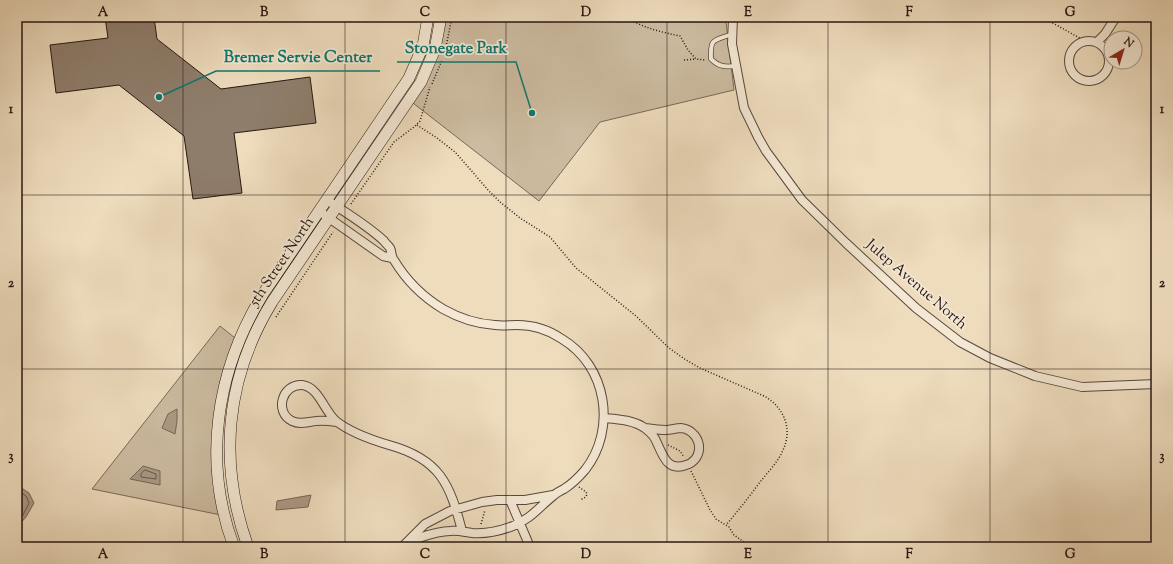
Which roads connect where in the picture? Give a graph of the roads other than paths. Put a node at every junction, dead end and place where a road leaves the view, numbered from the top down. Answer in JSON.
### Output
{"nodes":[{"id":1,"x":428,"y":17,"type":"edge"},
{"id":2,"x":441,"y":17,"type":"edge"},
{"id":3,"x":733,"y":17,"type":"edge"},
{"id":4,"x":1116,"y":17,"type":"edge"},
{"id":5,"x":732,"y":34,"type":"junction"},
{"id":6,"x":1097,"y":42,"type":"junction"},
{"id":7,"x":736,"y":66,"type":"junction"},
{"id":8,"x":327,"y":200,"type":"junction"},
{"id":9,"x":337,"y":207,"type":"junction"},
{"id":10,"x":319,"y":211,"type":"junction"},
{"id":11,"x":329,"y":218,"type":"junction"},
{"id":12,"x":392,"y":258,"type":"junction"},
{"id":13,"x":1156,"y":384,"type":"edge"},
{"id":14,"x":605,"y":418,"type":"junction"},
{"id":15,"x":337,"y":422,"type":"junction"},
{"id":16,"x":645,"y":428,"type":"junction"},
{"id":17,"x":553,"y":495,"type":"junction"},
{"id":18,"x":510,"y":500,"type":"junction"},
{"id":19,"x":456,"y":508,"type":"junction"},
{"id":20,"x":519,"y":523,"type":"junction"},
{"id":21,"x":462,"y":531,"type":"junction"},
{"id":22,"x":410,"y":541,"type":"junction"},
{"id":23,"x":234,"y":547,"type":"edge"},
{"id":24,"x":248,"y":547,"type":"edge"},
{"id":25,"x":402,"y":547,"type":"edge"},
{"id":26,"x":530,"y":547,"type":"edge"}],
"edges":[{"from":1,"to":8,"type":"street","name":"5th Street North"},
{"from":2,"to":9,"type":"street","name":"5th Street North"},
{"from":3,"to":5,"type":"street","name":"Julep Avenue North"},
{"from":4,"to":6,"type":"street"},
{"from":5,"to":7,"type":"street","name":"Julep Avenue North"},
{"from":5,"to":7,"type":"lane"},
{"from":6,"to":6,"type":"street"},
{"from":7,"to":13,"type":"street","name":"Julep Avenue North"},
{"from":8,"to":9,"type":"street"},
{"from":8,"to":10,"type":"street","name":"5th Street North"},
{"from":9,"to":11,"type":"street","name":"5th Street North"},
{"from":9,"to":12,"type":"street"},
{"from":10,"to":11,"type":"street"},
{"from":10,"to":23,"type":"street","name":"5th Street North"},
{"from":11,"to":12,"type":"street"},
{"from":11,"to":24,"type":"street","name":"5th Street North"},
{"from":12,"to":14,"type":"street"},
{"from":14,"to":16,"type":"street"},
{"from":14,"to":17,"type":"street"},
{"from":15,"to":15,"type":"street"},
{"from":15,"to":19,"type":"street"},
{"from":16,"to":16,"type":"street"},
{"from":17,"to":18,"type":"street"},
{"from":17,"to":20,"type":"street"},
{"from":18,"to":19,"type":"street"},
{"from":18,"to":20,"type":"street"},
{"from":19,"to":21,"type":"street"},
{"from":19,"to":22,"type":"street"},
{"from":20,"to":21,"type":"street"},
{"from":20,"to":26,"type":"street"},
{"from":21,"to":22,"type":"street"},
{"from":22,"to":25,"type":"street"}]}
